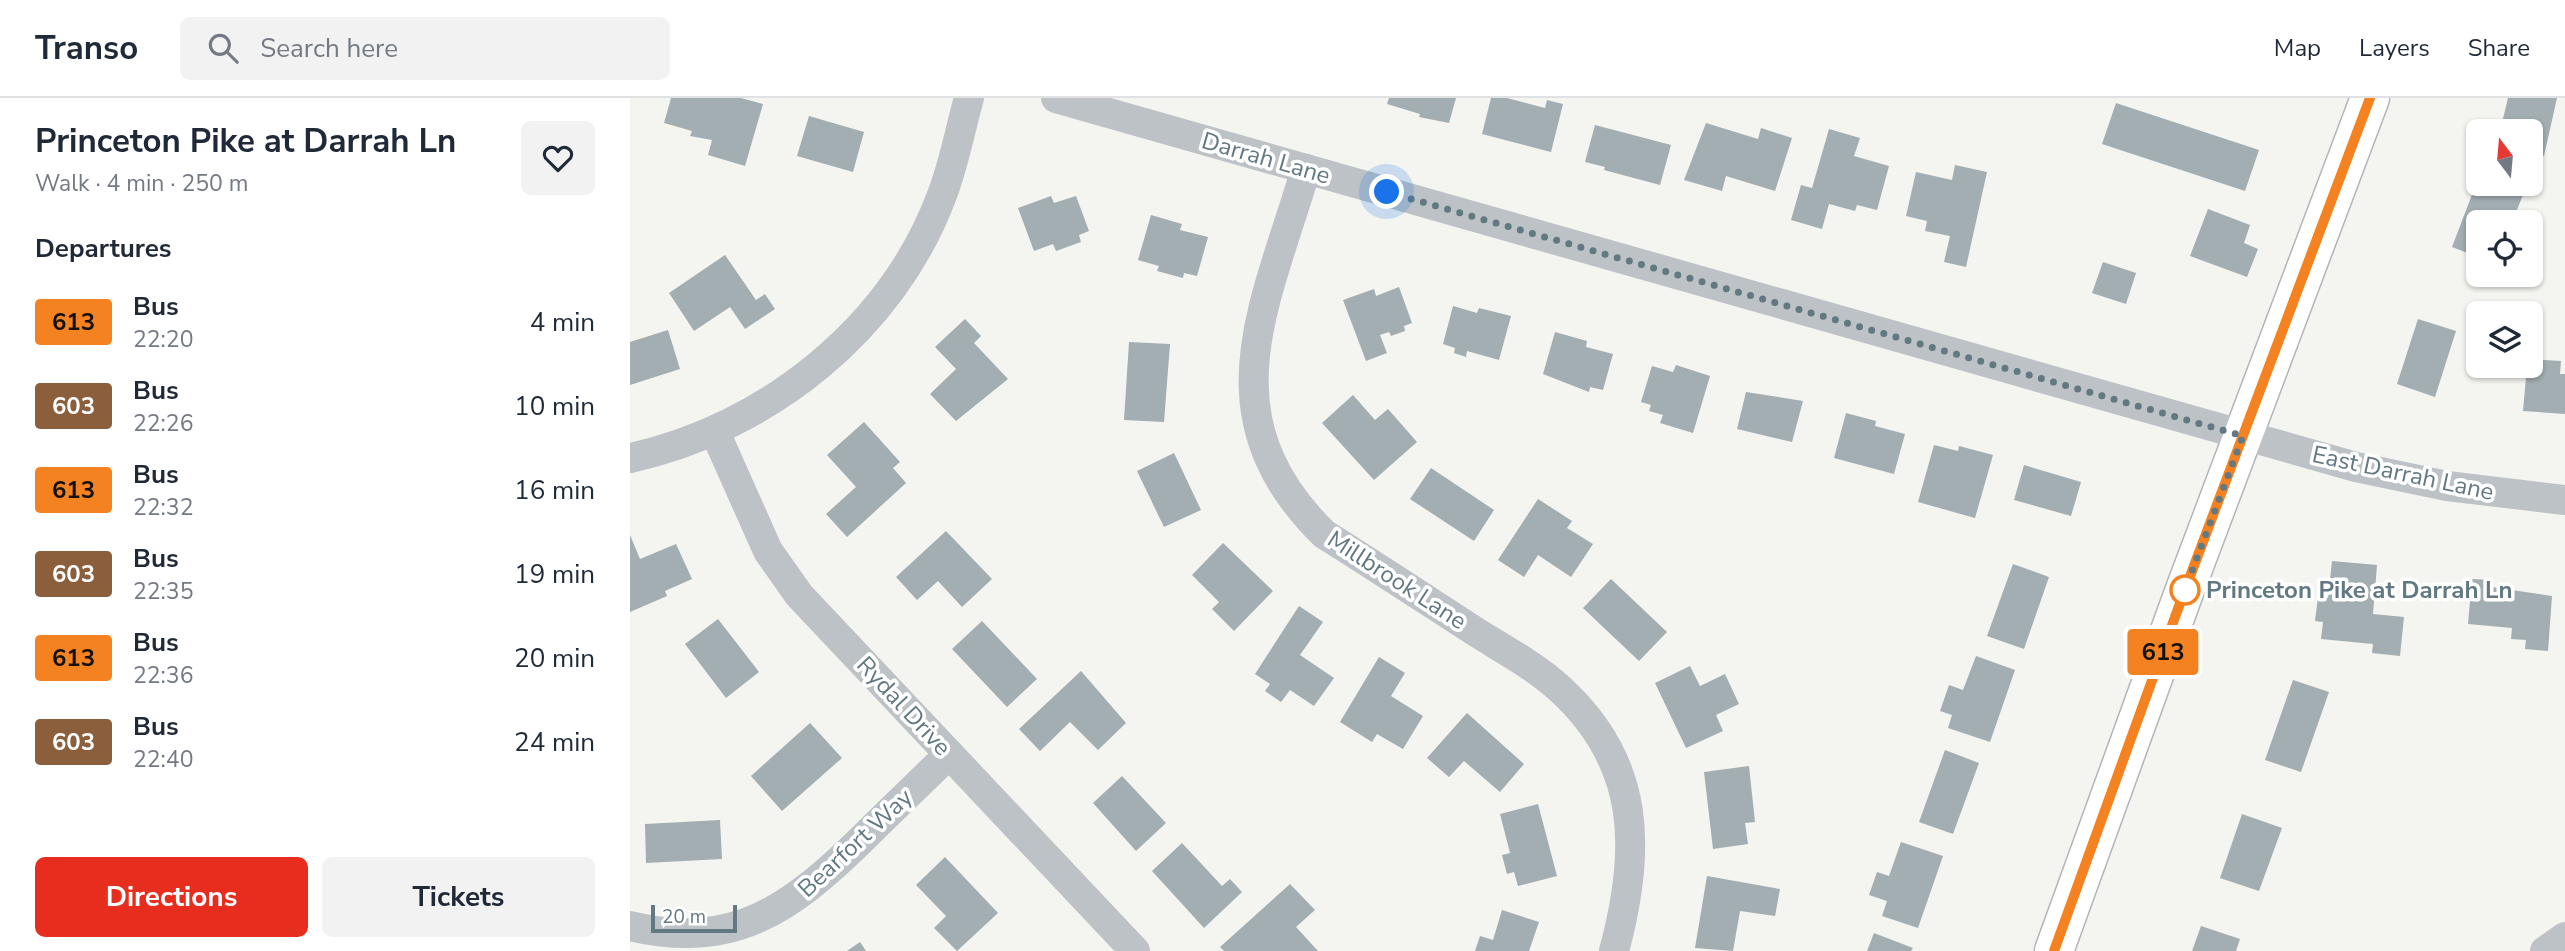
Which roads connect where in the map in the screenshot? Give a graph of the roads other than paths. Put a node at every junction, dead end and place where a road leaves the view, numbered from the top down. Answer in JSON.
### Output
{"nodes":[{"id":1,"x":969,"y":98,"type":"edge"},
{"id":2,"x":1056,"y":98,"type":"edge"},
{"id":3,"x":2370,"y":98,"type":"edge"},
{"id":4,"x":1306,"y":169,"type":"junction"},
{"id":5,"x":715,"y":432,"type":"junction"},
{"id":6,"x":2243,"y":436,"type":"junction"},
{"id":7,"x":630,"y":458,"type":"edge"},
{"id":8,"x":2565,"y":500,"type":"edge"},
{"id":9,"x":949,"y":754,"type":"junction"},
{"id":10,"x":630,"y":926,"type":"edge"},
{"id":11,"x":2565,"y":937,"type":"edge"},
{"id":12,"x":1135,"y":951,"type":"edge"},
{"id":13,"x":1614,"y":951,"type":"edge"},
{"id":14,"x":2054,"y":951,"type":"edge"},
{"id":15,"x":2545,"y":951,"type":"edge"}],
"edges":[{"from":1,"to":5,"type":"street"},
{"from":2,"to":4,"type":"street","name":"Darrah Lane"},
{"from":3,"to":6,"type":"main road"},
{"from":4,"to":6,"type":"street","name":"Darrah Lane"},
{"from":4,"to":13,"type":"street","name":"Millbrook Lane"},
{"from":5,"to":7,"type":"street"},
{"from":5,"to":9,"type":"street","name":"Rydal Drive"},
{"from":6,"to":8,"type":"street","name":"East Darrah Lane"},
{"from":6,"to":14,"type":"main road"},
{"from":9,"to":10,"type":"street","name":"Bearfort Way"},
{"from":9,"to":12,"type":"street","name":"Rydal Drive"},
{"from":11,"to":15,"type":"street"}]}
